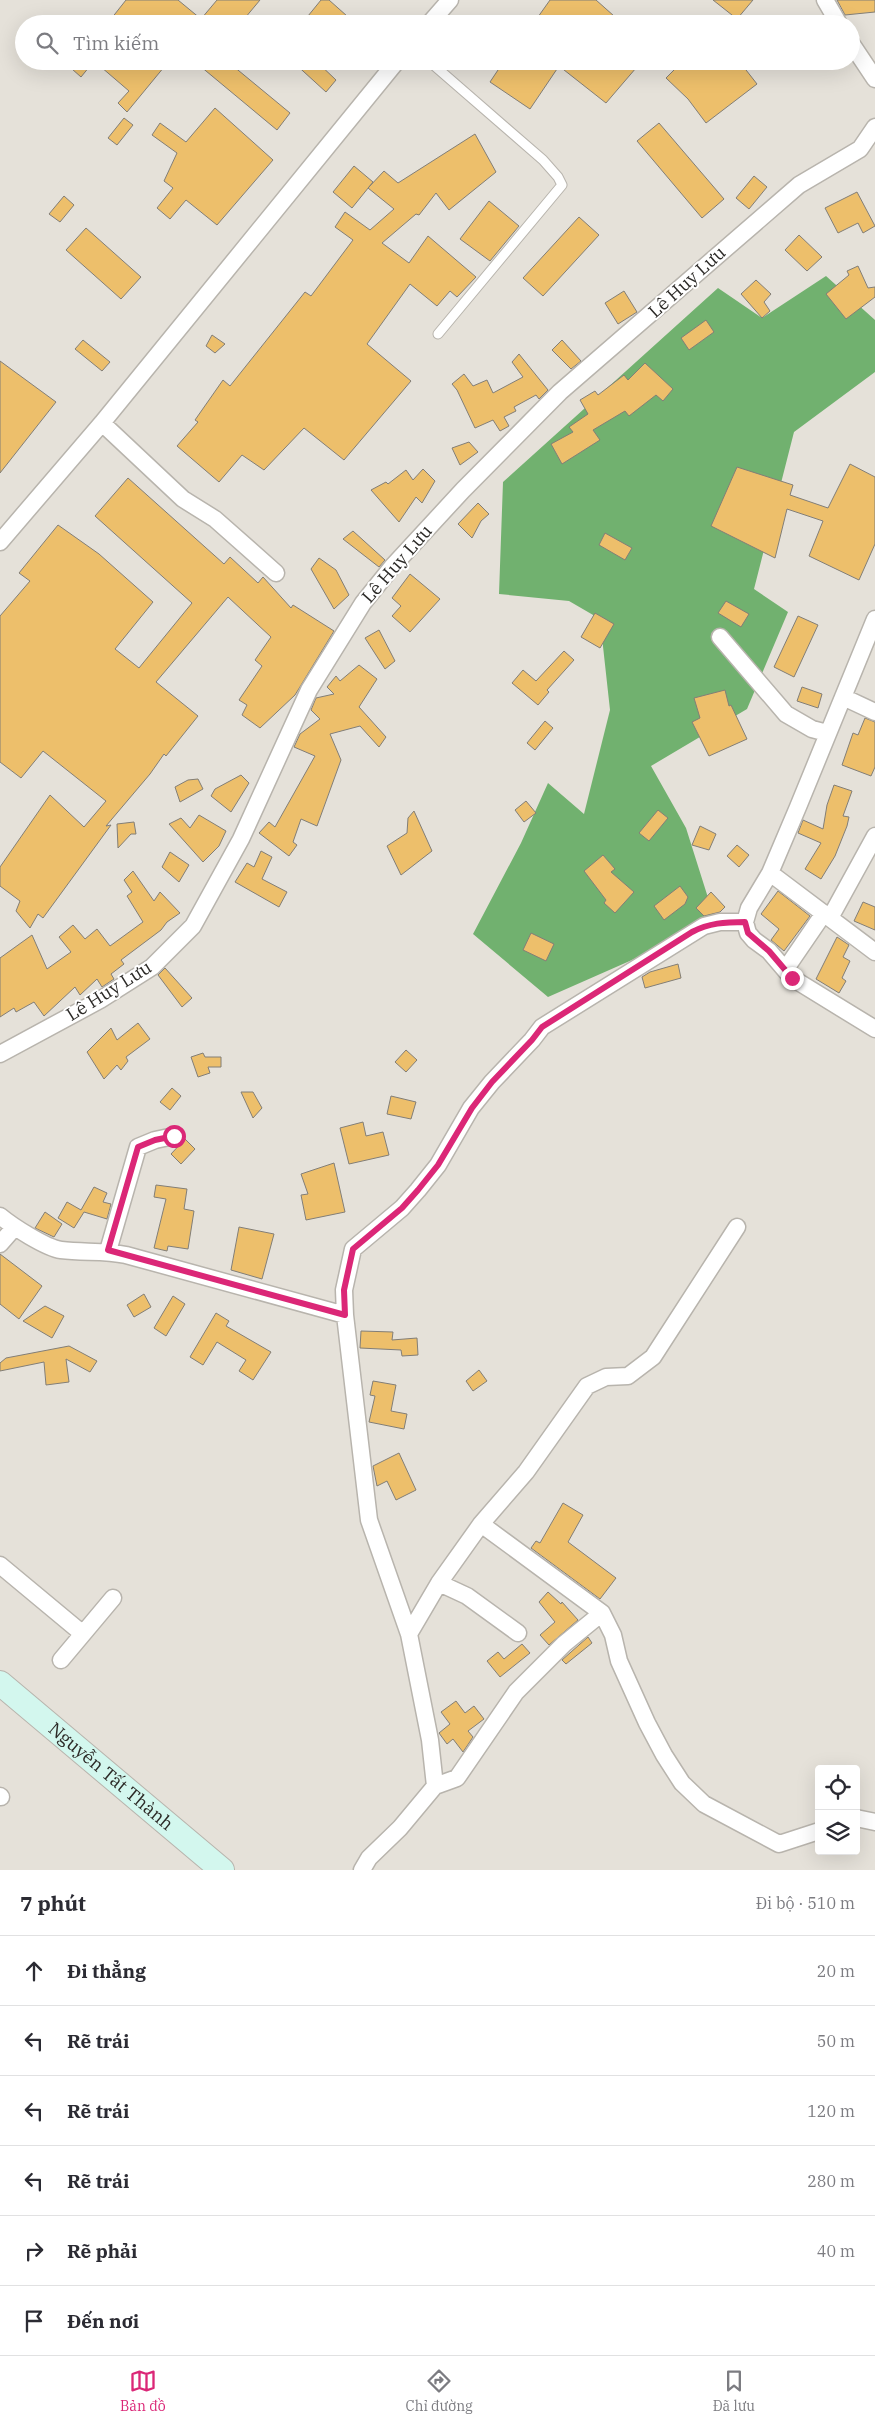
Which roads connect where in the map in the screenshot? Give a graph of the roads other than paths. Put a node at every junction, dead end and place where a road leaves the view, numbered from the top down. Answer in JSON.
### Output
{"nodes":[{"id":1,"x":450,"y":0,"type":"edge"},
{"id":2,"x":825,"y":0,"type":"edge"},
{"id":3,"x":437,"y":15,"type":"edge"},
{"id":4,"x":834,"y":15,"type":"edge"},
{"id":5,"x":860,"y":54,"type":"edge"},
{"id":6,"x":389,"y":70,"type":"edge"},
{"id":7,"x":439,"y":70,"type":"edge"},
{"id":8,"x":873,"y":71,"type":"edge"},
{"id":9,"x":875,"y":128,"type":"edge"},
{"id":10,"x":438,"y":334,"type":"dead end"},
{"id":11,"x":102,"y":423,"type":"junction"},
{"id":12,"x":0,"y":542,"type":"edge"},
{"id":13,"x":276,"y":572,"type":"dead end"},
{"id":14,"x":875,"y":619,"type":"edge"},
{"id":15,"x":720,"y":637,"type":"dead end"},
{"id":16,"x":844,"y":697,"type":"junction"},
{"id":17,"x":875,"y":712,"type":"edge"},
{"id":18,"x":828,"y":734,"type":"junction"},
{"id":19,"x":875,"y":836,"type":"edge"},
{"id":20,"x":770,"y":873,"type":"junction"},
{"id":21,"x":827,"y":916,"type":"junction"},
{"id":22,"x":745,"y":922,"type":"junction"},
{"id":23,"x":875,"y":952,"type":"edge"},
{"id":24,"x":784,"y":970,"type":"junction"},
{"id":25,"x":875,"y":1029,"type":"edge"},
{"id":26,"x":0,"y":1054,"type":"edge"},
{"id":27,"x":174,"y":1136,"type":"dead end"},
{"id":28,"x":0,"y":1216,"type":"edge"},
{"id":29,"x":737,"y":1227,"type":"dead end"},
{"id":30,"x":14,"y":1228,"type":"junction"},
{"id":31,"x":0,"y":1244,"type":"edge"},
{"id":32,"x":108,"y":1250,"type":"junction"},
{"id":33,"x":345,"y":1315,"type":"junction"},
{"id":34,"x":481,"y":1524,"type":"junction"},
{"id":35,"x":0,"y":1565,"type":"edge"},
{"id":36,"x":439,"y":1583,"type":"junction"},
{"id":37,"x":113,"y":1598,"type":"dead end"},
{"id":38,"x":602,"y":1613,"type":"junction"},
{"id":39,"x":518,"y":1633,"type":"dead end"},
{"id":40,"x":83,"y":1634,"type":"junction"},
{"id":41,"x":409,"y":1634,"type":"junction"},
{"id":42,"x":62,"y":1660,"type":"dead end"},
{"id":43,"x":0,"y":1684,"type":"edge"},
{"id":44,"x":435,"y":1786,"type":"junction"},
{"id":45,"x":860,"y":1819,"type":"edge"},
{"id":46,"x":875,"y":1822,"type":"edge"},
{"id":47,"x":815,"y":1831,"type":"edge"},
{"id":48,"x":222,"y":1870,"type":"edge"},
{"id":49,"x":362,"y":1870,"type":"edge"}],
"edges":[{"from":1,"to":3,"type":"street"},
{"from":2,"to":4,"type":"street"},
{"from":5,"to":8,"type":"street"},
{"from":6,"to":11,"type":"street"},
{"from":7,"to":10,"type":"lane"},
{"from":9,"to":26,"type":"street","name":"Lê Huy Lưu"},
{"from":11,"to":12,"type":"street"},
{"from":11,"to":13,"type":"street"},
{"from":14,"to":16,"type":"street"},
{"from":15,"to":18,"type":"street"},
{"from":16,"to":17,"type":"street"},
{"from":16,"to":18,"type":"street"},
{"from":18,"to":20,"type":"street"},
{"from":19,"to":21,"type":"street"},
{"from":20,"to":21,"type":"street"},
{"from":20,"to":22,"type":"street"},
{"from":21,"to":23,"type":"street"},
{"from":21,"to":24,"type":"street"},
{"from":22,"to":24,"type":"street"},
{"from":22,"to":33,"type":"street"},
{"from":24,"to":25,"type":"street"},
{"from":27,"to":32,"type":"street"},
{"from":28,"to":30,"type":"street"},
{"from":29,"to":34,"type":"street"},
{"from":30,"to":31,"type":"street"},
{"from":30,"to":32,"type":"street"},
{"from":32,"to":33,"type":"street"},
{"from":33,"to":41,"type":"street"},
{"from":34,"to":36,"type":"street"},
{"from":34,"to":38,"type":"street"},
{"from":35,"to":40,"type":"street"},
{"from":36,"to":39,"type":"street"},
{"from":36,"to":41,"type":"street"},
{"from":37,"to":40,"type":"street"},
{"from":38,"to":44,"type":"street"},
{"from":38,"to":47,"type":"street"},
{"from":40,"to":42,"type":"street"},
{"from":41,"to":44,"type":"street"},
{"from":43,"to":48,"type":"main road","name":"Nguyễn Tất Thành"},
{"from":44,"to":49,"type":"street"},
{"from":45,"to":46,"type":"street"}]}
